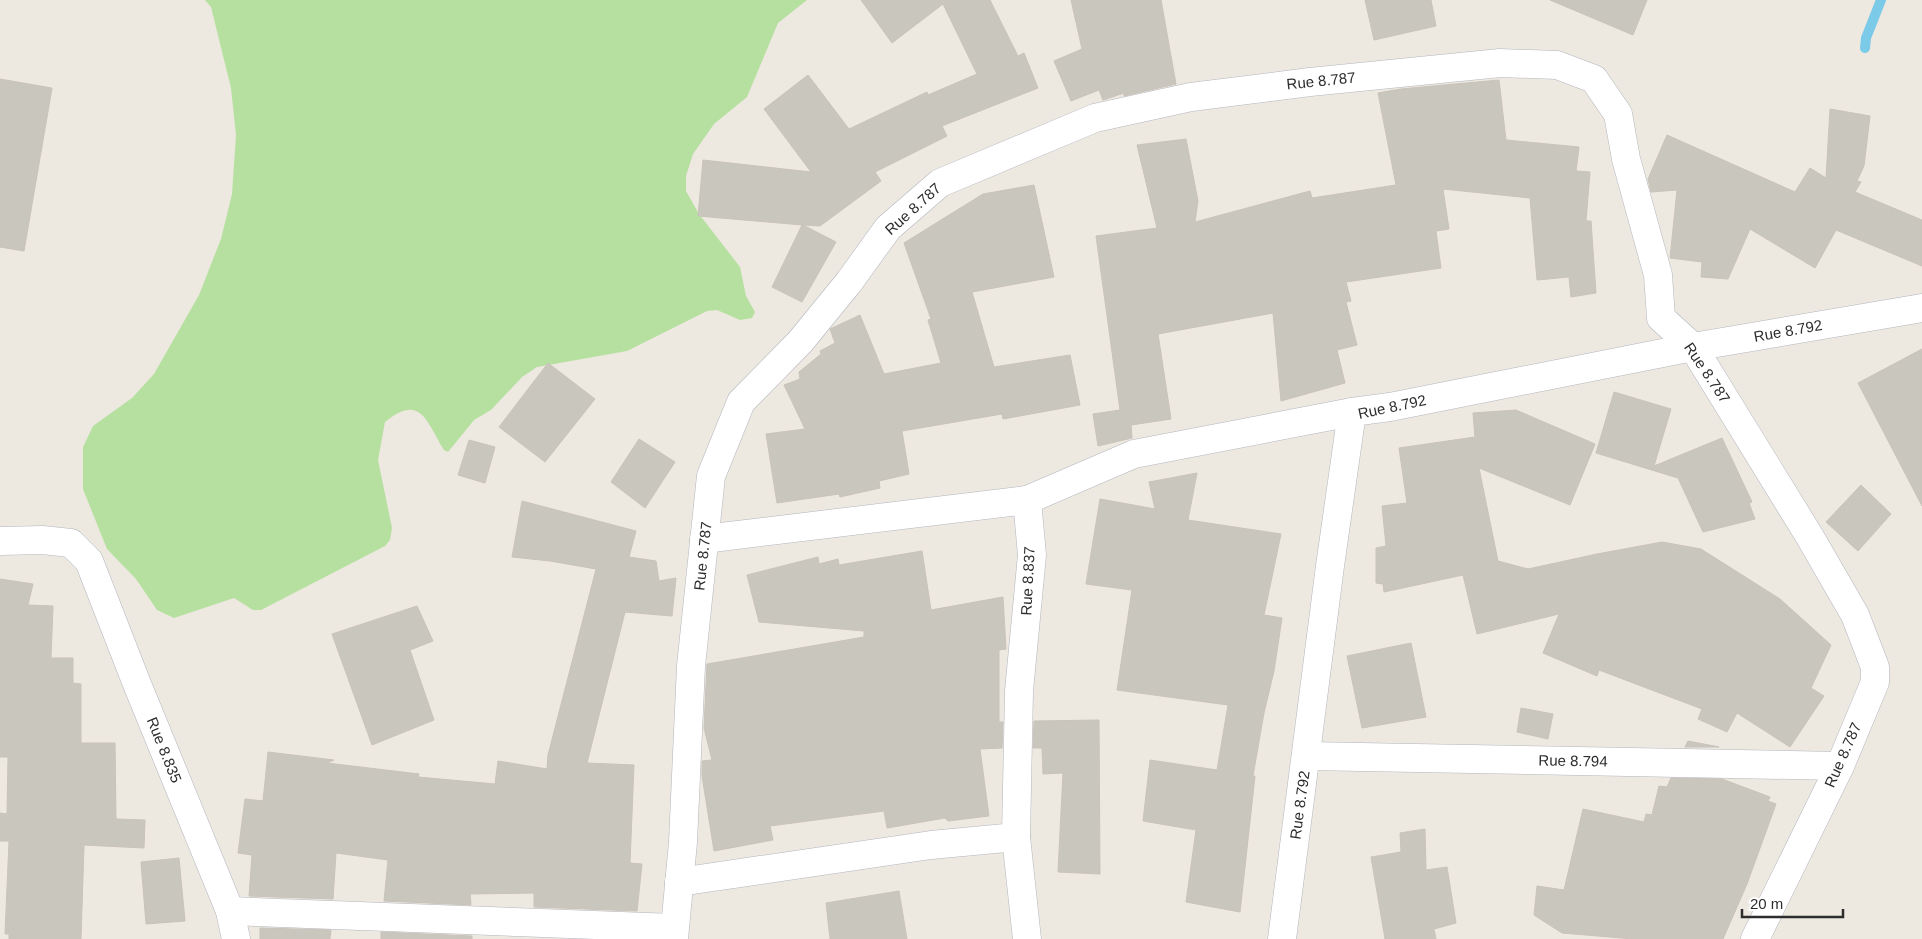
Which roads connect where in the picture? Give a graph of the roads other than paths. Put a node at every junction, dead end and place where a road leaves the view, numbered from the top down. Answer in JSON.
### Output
{"nodes":[{"id":1,"x":1922,"y":308,"type":"edge"},
{"id":2,"x":1693,"y":347,"type":"junction"},
{"id":3,"x":1352,"y":412,"type":"junction"},
{"id":4,"x":1027,"y":500,"type":"junction"},
{"id":5,"x":704,"y":539,"type":"junction"},
{"id":6,"x":0,"y":541,"type":"edge"},
{"id":7,"x":1306,"y":756,"type":"junction"},
{"id":8,"x":1840,"y":766,"type":"junction"},
{"id":9,"x":1016,"y":837,"type":"junction"},
{"id":10,"x":679,"y":882,"type":"junction"},
{"id":11,"x":230,"y":911,"type":"junction"},
{"id":12,"x":674,"y":934,"type":"edge"},
{"id":13,"x":236,"y":939,"type":"edge"},
{"id":14,"x":1027,"y":939,"type":"edge"},
{"id":15,"x":1282,"y":939,"type":"edge"},
{"id":16,"x":1755,"y":939,"type":"edge"}],
"edges":[{"from":1,"to":2,"type":"street","name":"Rue 8.792"},
{"from":2,"to":3,"type":"street","name":"Rue 8.792"},
{"from":2,"to":5,"type":"street","name":"Rue 8.787"},
{"from":2,"to":8,"type":"street","name":"Rue 8.787"},
{"from":3,"to":4,"type":"street"},
{"from":3,"to":7,"type":"street","name":"Rue 8.792"},
{"from":4,"to":5,"type":"street"},
{"from":4,"to":9,"type":"street","name":"Rue 8.837"},
{"from":5,"to":10,"type":"street","name":"Rue 8.787"},
{"from":6,"to":11,"type":"street","name":"Rue 8.835"},
{"from":7,"to":8,"type":"street","name":"Rue 8.794"},
{"from":7,"to":15,"type":"street","name":"Rue 8.792"},
{"from":8,"to":16,"type":"street","name":"Rue 8.787"},
{"from":9,"to":10,"type":"street"},
{"from":9,"to":14,"type":"street","name":"Rue 8.837"},
{"from":10,"to":12,"type":"street","name":"Rue 8.787"},
{"from":11,"to":12,"type":"street"},
{"from":11,"to":13,"type":"street","name":"Rue 8.835"}]}
